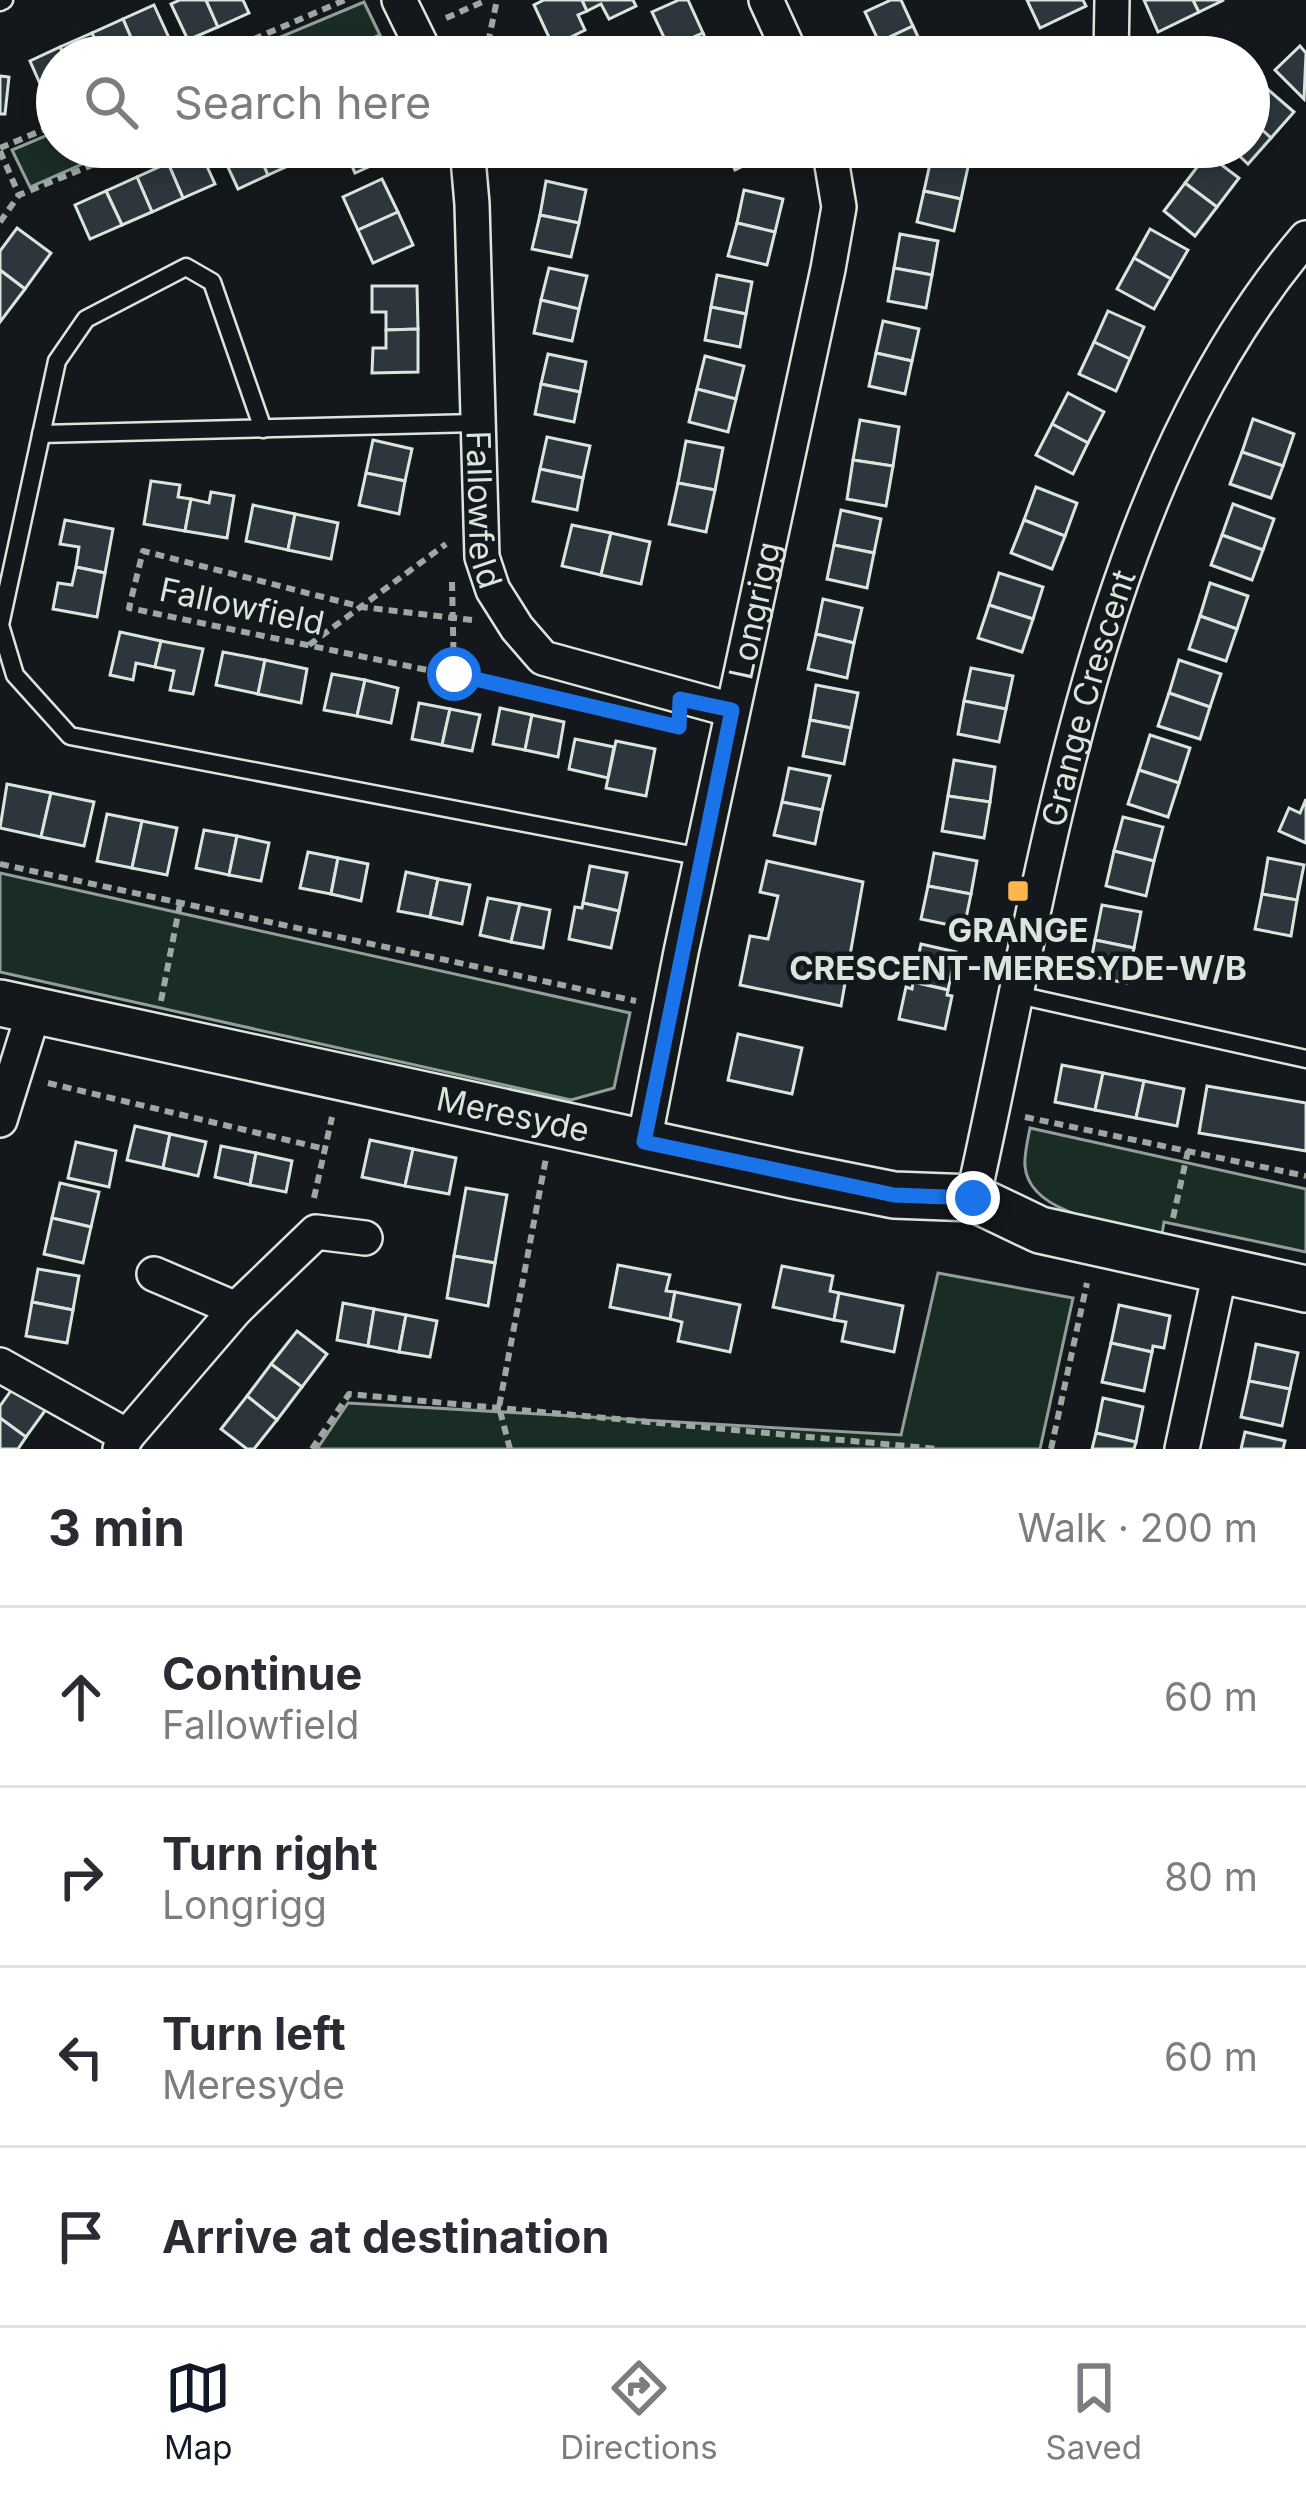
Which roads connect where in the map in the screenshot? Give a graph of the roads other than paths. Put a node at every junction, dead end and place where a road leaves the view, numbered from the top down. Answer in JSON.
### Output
{"nodes":[{"id":1,"x":399,"y":0,"type":"edge"},
{"id":2,"x":766,"y":0,"type":"edge"},
{"id":3,"x":1112,"y":0,"type":"edge"},
{"id":4,"x":418,"y":36,"type":"edge"},
{"id":5,"x":782,"y":36,"type":"edge"},
{"id":6,"x":1112,"y":36,"type":"edge"},
{"id":7,"x":468,"y":168,"type":"edge"},
{"id":8,"x":832,"y":168,"type":"edge"},
{"id":9,"x":1304,"y":246,"type":"edge"},
{"id":10,"x":476,"y":423,"type":"junction"},
{"id":11,"x":262,"y":429,"type":"junction"},
{"id":12,"x":41,"y":434,"type":"junction"},
{"id":13,"x":732,"y":710,"type":"junction"},
{"id":14,"x":703,"y":857,"type":"junction"},
{"id":15,"x":1018,"y":995,"type":"junction"},
{"id":16,"x":17,"y":1007,"type":"edge"},
{"id":17,"x":1306,"y":1059,"type":"edge"},
{"id":18,"x":0,"y":1120,"type":"edge"},
{"id":19,"x":644,"y":1142,"type":"junction"},
{"id":20,"x":973,"y":1198,"type":"junction"},
{"id":21,"x":365,"y":1238,"type":"dead end"},
{"id":22,"x":1221,"y":1267,"type":"junction"},
{"id":23,"x":154,"y":1274,"type":"dead end"},
{"id":24,"x":1306,"y":1289,"type":"edge"},
{"id":25,"x":236,"y":1309,"type":"junction"},
{"id":26,"x":0,"y":1364,"type":"edge"},
{"id":27,"x":124,"y":1443,"type":"edge"},
{"id":28,"x":1182,"y":1449,"type":"edge"}],
"edges":[{"from":1,"to":4,"type":"street"},
{"from":2,"to":5,"type":"street"},
{"from":3,"to":6,"type":"street"},
{"from":7,"to":10,"type":"street","name":"Fallowfeld"},
{"from":8,"to":13,"type":"street","name":"Longrigg"},
{"from":9,"to":15,"type":"street","name":"Grange Crescent"},
{"from":10,"to":11,"type":"lane"},
{"from":10,"to":13,"type":"street","name":"Fallowfeld"},
{"from":11,"to":12,"type":"lane"},
{"from":11,"to":12,"type":"lane"},
{"from":12,"to":14,"type":"lane"},
{"from":13,"to":14,"type":"street","name":"Longrigg"},
{"from":14,"to":19,"type":"street","name":"Longrigg"},
{"from":15,"to":17,"type":"lane"},
{"from":15,"to":20,"type":"street","name":"Grange Crescent"},
{"from":16,"to":18,"type":"street"},
{"from":16,"to":19,"type":"street","name":"Meresyde"},
{"from":19,"to":20,"type":"street","name":"Meresyde"},
{"from":20,"to":22,"type":"street","name":"Meresyde"},
{"from":21,"to":25,"type":"street"},
{"from":22,"to":24,"type":"street","name":"Meresyde"},
{"from":22,"to":28,"type":"street"},
{"from":23,"to":25,"type":"street"},
{"from":25,"to":27,"type":"street"},
{"from":26,"to":27,"type":"street"}]}
